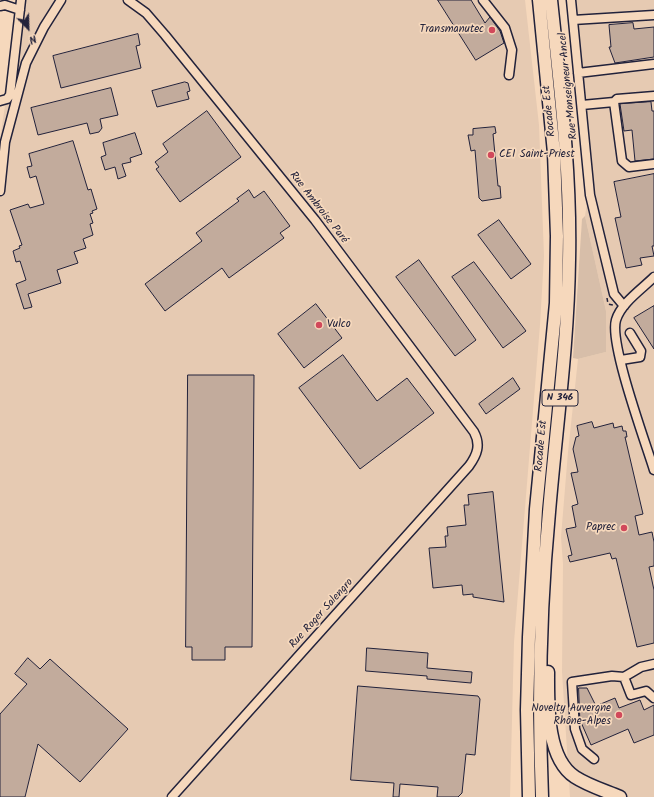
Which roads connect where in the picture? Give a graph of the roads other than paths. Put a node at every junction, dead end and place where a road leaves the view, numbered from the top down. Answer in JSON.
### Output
{"nodes":[{"id":1,"x":21,"y":0,"type":"edge"},
{"id":2,"x":61,"y":0,"type":"edge"},
{"id":3,"x":128,"y":0,"type":"edge"},
{"id":4,"x":483,"y":0,"type":"edge"},
{"id":5,"x":539,"y":0,"type":"edge"},
{"id":6,"x":551,"y":0,"type":"edge"},
{"id":7,"x":571,"y":0,"type":"edge"},
{"id":8,"x":0,"y":6,"type":"edge"},
{"id":9,"x":20,"y":10,"type":"junction"},
{"id":10,"x":654,"y":14,"type":"edge"},
{"id":11,"x":573,"y":20,"type":"junction"},
{"id":12,"x":654,"y":64,"type":"edge"},
{"id":13,"x":578,"y":73,"type":"junction"},
{"id":14,"x":509,"y":75,"type":"dead end"},
{"id":15,"x":654,"y":96,"type":"edge"},
{"id":16,"x":4,"y":100,"type":"edge"},
{"id":17,"x":614,"y":102,"type":"junction"},
{"id":18,"x":582,"y":105,"type":"junction"},
{"id":19,"x":654,"y":164,"type":"edge"},
{"id":20,"x":0,"y":191,"type":"edge"},
{"id":21,"x":654,"y":277,"type":"edge"},
{"id":22,"x":624,"y":306,"type":"junction"},
{"id":23,"x":630,"y":333,"type":"dead end"},
{"id":24,"x":621,"y":360,"type":"junction"},
{"id":25,"x":478,"y":440,"type":"joint"},
{"id":26,"x":654,"y":470,"type":"edge"},
{"id":27,"x":543,"y":587,"type":"junction"},
{"id":28,"x":654,"y":664,"type":"edge"},
{"id":29,"x":624,"y":677,"type":"junction"},
{"id":30,"x":654,"y":698,"type":"edge"},
{"id":31,"x":594,"y":759,"type":"dead end"},
{"id":32,"x":528,"y":766,"type":"junction"},
{"id":33,"x":172,"y":797,"type":"edge"},
{"id":34,"x":523,"y":797,"type":"edge"},
{"id":35,"x":529,"y":797,"type":"edge"},
{"id":36,"x":542,"y":797,"type":"edge"},
{"id":37,"x":620,"y":797,"type":"edge"}],
"edges":[{"from":1,"to":9,"type":"street"},
{"from":2,"to":20,"type":"street"},
{"from":3,"to":25,"type":"street","name":"Rue Ambroise Paré"},
{"from":4,"to":14,"type":"street"},
{"from":5,"to":32,"type":"highway","name":"Rocade Est","number":"N 346"},
{"from":6,"to":27,"type":"highway","name":"Rocade Est","number":"N 346"},
{"from":7,"to":11,"type":"street","name":"Rue Monseigneur Ancel"},
{"from":8,"to":9,"type":"street"},
{"from":9,"to":16,"type":"street"},
{"from":10,"to":11,"type":"street"},
{"from":11,"to":13,"type":"street","name":"Rue Monseigneur Ancel"},
{"from":12,"to":13,"type":"street"},
{"from":13,"to":18,"type":"street","name":"Rue Monseigneur Ancel"},
{"from":15,"to":17,"type":"street"},
{"from":17,"to":18,"type":"street"},
{"from":17,"to":19,"type":"street"},
{"from":18,"to":22,"type":"street","name":"Rue Monseigneur Ancel"},
{"from":21,"to":22,"type":"street"},
{"from":22,"to":24,"type":"street"},
{"from":23,"to":24,"type":"street"},
{"from":24,"to":26,"type":"street"},
{"from":25,"to":33,"type":"street","name":"Rue Roger Salengro"},
{"from":27,"to":36,"type":"highway","name":"Rocade Est","number":"N 346"},
{"from":27,"to":37,"type":"highway"},
{"from":28,"to":29,"type":"street"},
{"from":29,"to":30,"type":"street"},
{"from":29,"to":31,"type":"street"},
{"from":32,"to":34,"type":"highway"},
{"from":32,"to":35,"type":"highway","name":"Rocade Est","number":"N 346"}]}
